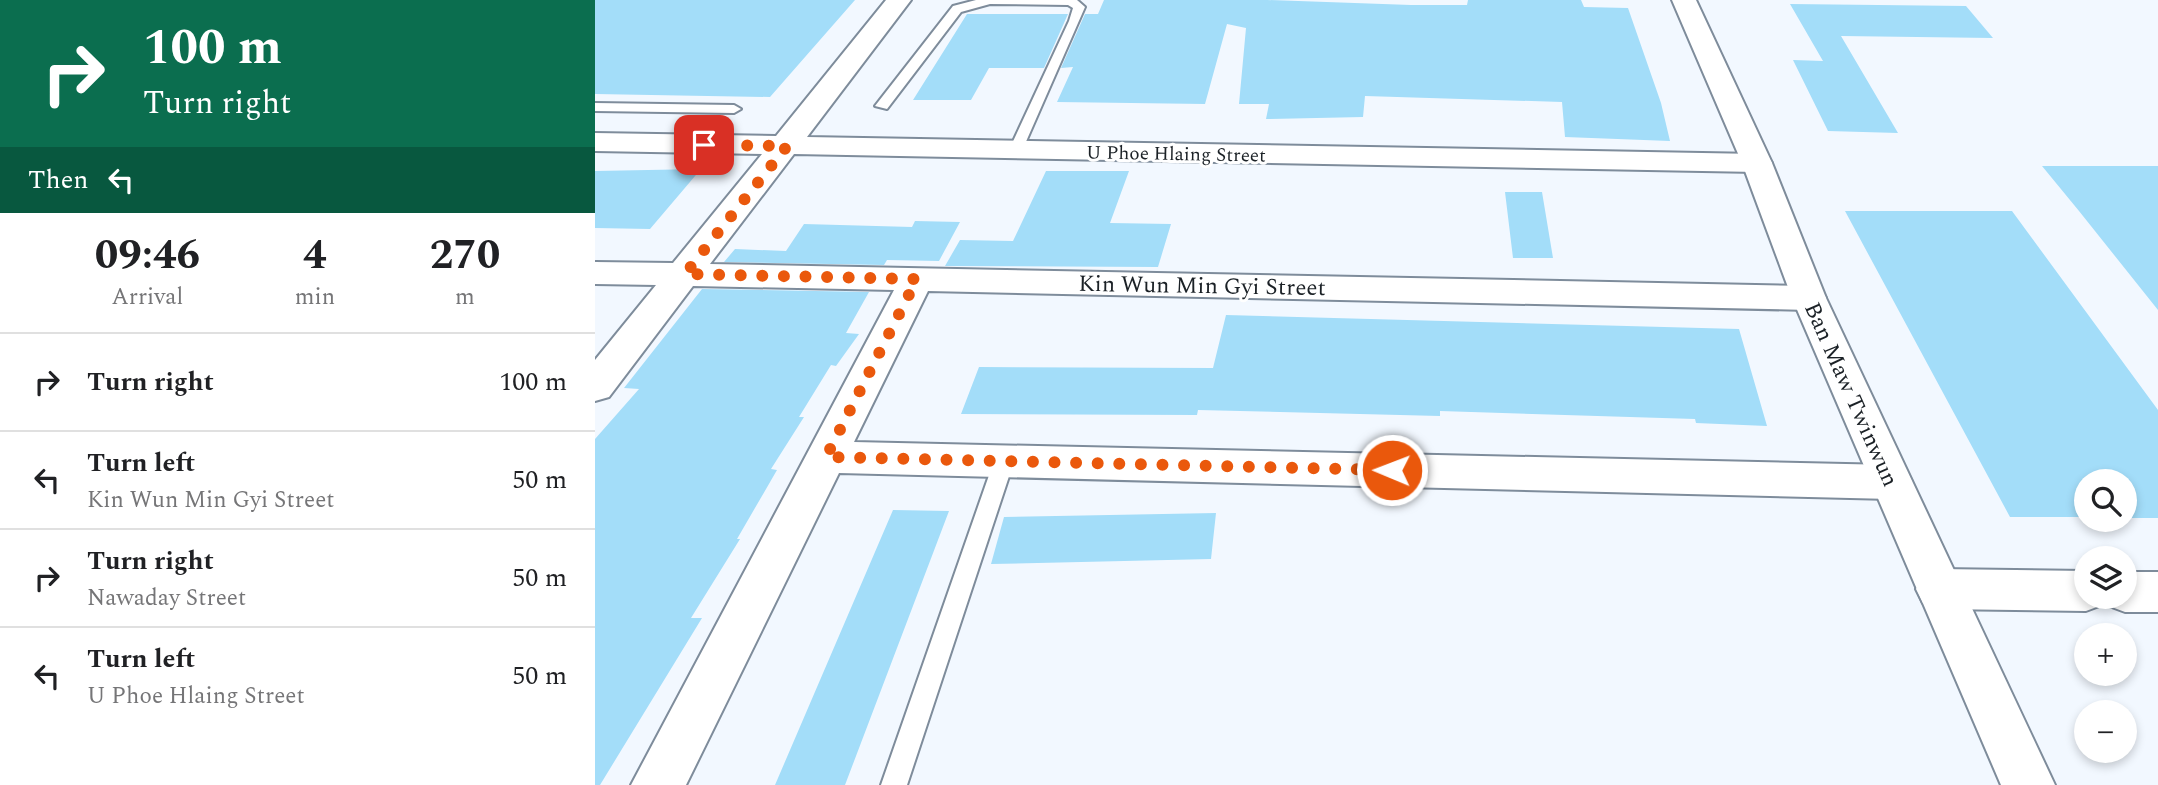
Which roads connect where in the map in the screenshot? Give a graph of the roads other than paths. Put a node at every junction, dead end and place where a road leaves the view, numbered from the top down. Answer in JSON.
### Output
{"nodes":[{"id":1,"x":899,"y":0,"type":"edge"},
{"id":2,"x":1683,"y":0,"type":"edge"},
{"id":3,"x":882,"y":106,"type":"dead end"},
{"id":4,"x":595,"y":107,"type":"edge"},
{"id":5,"x":734,"y":109,"type":"dead end"},
{"id":6,"x":595,"y":142,"type":"edge"},
{"id":7,"x":787,"y":146,"type":"junction"},
{"id":8,"x":1016,"y":150,"type":"junction"},
{"id":9,"x":1756,"y":163,"type":"junction"},
{"id":10,"x":595,"y":273,"type":"edge"},
{"id":11,"x":685,"y":274,"type":"junction"},
{"id":12,"x":917,"y":279,"type":"junction"},
{"id":13,"x":1809,"y":298,"type":"junction"},
{"id":14,"x":595,"y":387,"type":"edge"},
{"id":15,"x":826,"y":457,"type":"junction"},
{"id":16,"x":1004,"y":461,"type":"junction"},
{"id":17,"x":1891,"y":482,"type":"junction"},
{"id":18,"x":1939,"y":589,"type":"junction"},
{"id":19,"x":2074,"y":591,"type":"edge"},
{"id":20,"x":2137,"y":592,"type":"edge"},
{"id":21,"x":2158,"y":592,"type":"edge"},
{"id":22,"x":658,"y":785,"type":"edge"},
{"id":23,"x":894,"y":785,"type":"edge"},
{"id":24,"x":2028,"y":785,"type":"edge"}],
"edges":[{"from":1,"to":7,"type":"street"},
{"from":2,"to":9,"type":"street","name":"Ban Maw Twinwun"},
{"from":3,"to":8,"type":"lane"},
{"from":4,"to":5,"type":"lane"},
{"from":6,"to":7,"type":"street","name":"U Phoe Hlaing Street"},
{"from":7,"to":8,"type":"street","name":"U Phoe Hlaing Street"},
{"from":7,"to":11,"type":"street"},
{"from":8,"to":9,"type":"street","name":"U Phoe Hlaing Street"},
{"from":9,"to":13,"type":"street","name":"Ban Maw Twinwun"},
{"from":10,"to":11,"type":"street","name":"Kin Wun Min Gyi Street"},
{"from":11,"to":12,"type":"street","name":"Kin Wun Min Gyi Street"},
{"from":11,"to":14,"type":"street"},
{"from":12,"to":13,"type":"street","name":"Kin Wun Min Gyi Street"},
{"from":12,"to":15,"type":"street"},
{"from":13,"to":17,"type":"street","name":"Ban Maw Twinwun"},
{"from":15,"to":16,"type":"street"},
{"from":15,"to":22,"type":"street"},
{"from":16,"to":17,"type":"street"},
{"from":16,"to":23,"type":"lane"},
{"from":17,"to":18,"type":"street","name":"Ban Maw Twinwun"},
{"from":18,"to":19,"type":"street"},
{"from":18,"to":24,"type":"street","name":"Ban Maw Twinwun"},
{"from":20,"to":21,"type":"street"}]}
